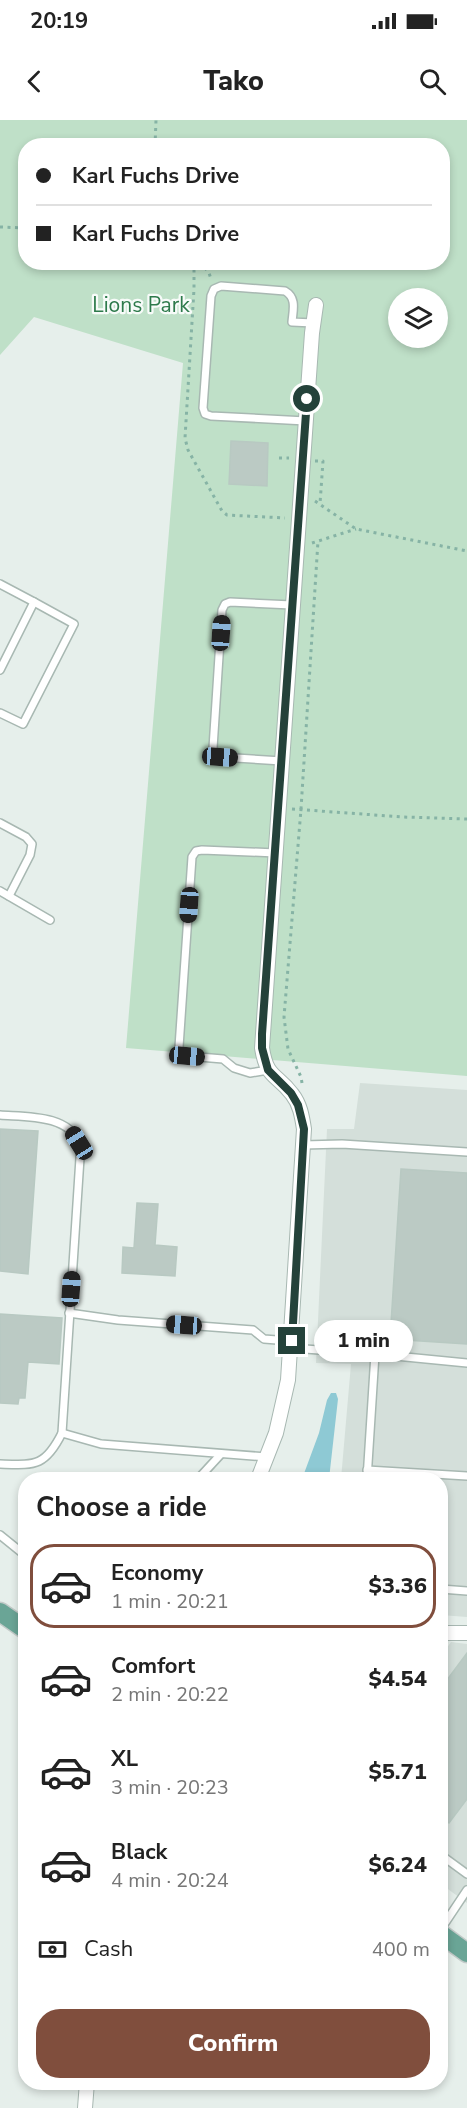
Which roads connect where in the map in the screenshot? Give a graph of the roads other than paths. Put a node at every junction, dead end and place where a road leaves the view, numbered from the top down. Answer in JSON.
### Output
{"nodes":[{"id":1,"x":316,"y":305,"type":"dead end"},
{"id":2,"x":313,"y":323,"type":"junction"},
{"id":3,"x":306,"y":422,"type":"junction"},
{"id":4,"x":0,"y":584,"type":"edge"},
{"id":5,"x":34,"y":602,"type":"junction"},
{"id":6,"x":292,"y":605,"type":"junction"},
{"id":7,"x":0,"y":670,"type":"edge"},
{"id":8,"x":0,"y":712,"type":"edge"},
{"id":9,"x":282,"y":761,"type":"junction"},
{"id":10,"x":0,"y":823,"type":"edge"},
{"id":11,"x":276,"y":853,"type":"junction"},
{"id":12,"x":0,"y":891,"type":"edge"},
{"id":13,"x":9,"y":896,"type":"junction"},
{"id":14,"x":50,"y":920,"type":"dead end"},
{"id":15,"x":268,"y":1070,"type":"junction"},
{"id":16,"x":0,"y":1115,"type":"edge"},
{"id":17,"x":303,"y":1145,"type":"junction"},
{"id":18,"x":467,"y":1152,"type":"edge"},
{"id":19,"x":69,"y":1313,"type":"junction"},
{"id":20,"x":291,"y":1345,"type":"junction"},
{"id":21,"x":375,"y":1354,"type":"junction"},
{"id":22,"x":467,"y":1364,"type":"edge"},
{"id":23,"x":62,"y":1434,"type":"junction"},
{"id":24,"x":221,"y":1454,"type":"junction"},
{"id":25,"x":267,"y":1457,"type":"junction"},
{"id":26,"x":0,"y":1464,"type":"edge"},
{"id":27,"x":367,"y":1470,"type":"joint"},
{"id":28,"x":204,"y":1472,"type":"edge"},
{"id":29,"x":261,"y":1472,"type":"edge"},
{"id":30,"x":400,"y":1472,"type":"edge"},
{"id":31,"x":448,"y":1475,"type":"edge"},
{"id":32,"x":467,"y":1476,"type":"edge"},
{"id":33,"x":0,"y":1535,"type":"edge"},
{"id":34,"x":18,"y":1550,"type":"edge"},
{"id":35,"x":448,"y":1590,"type":"edge"},
{"id":36,"x":467,"y":1591,"type":"edge"},
{"id":37,"x":0,"y":1612,"type":"edge"},
{"id":38,"x":18,"y":1624,"type":"edge"},
{"id":39,"x":467,"y":1633,"type":"edge"},
{"id":40,"x":448,"y":1635,"type":"edge"},
{"id":41,"x":448,"y":1860,"type":"edge"},
{"id":42,"x":467,"y":1874,"type":"edge"},
{"id":43,"x":467,"y":1890,"type":"edge"},
{"id":44,"x":448,"y":1918,"type":"edge"},
{"id":45,"x":448,"y":1939,"type":"edge"},
{"id":46,"x":467,"y":1953,"type":"edge"},
{"id":47,"x":86,"y":2090,"type":"edge"},
{"id":48,"x":85,"y":2108,"type":"edge"}],
"edges":[{"from":1,"to":2,"type":"street"},
{"from":2,"to":3,"type":"street"},
{"from":2,"to":3,"type":"lane"},
{"from":3,"to":6,"type":"street"},
{"from":4,"to":5,"type":"lane"},
{"from":5,"to":7,"type":"lane"},
{"from":5,"to":8,"type":"lane"},
{"from":6,"to":9,"type":"street"},
{"from":6,"to":9,"type":"lane"},
{"from":9,"to":11,"type":"street"},
{"from":10,"to":13,"type":"lane"},
{"from":11,"to":15,"type":"street"},
{"from":11,"to":15,"type":"lane"},
{"from":12,"to":13,"type":"lane"},
{"from":13,"to":14,"type":"lane"},
{"from":15,"to":17,"type":"street"},
{"from":16,"to":19,"type":"lane"},
{"from":17,"to":18,"type":"lane"},
{"from":17,"to":20,"type":"street"},
{"from":19,"to":20,"type":"lane"},
{"from":19,"to":23,"type":"lane"},
{"from":20,"to":21,"type":"lane"},
{"from":20,"to":25,"type":"street"},
{"from":21,"to":22,"type":"lane"},
{"from":21,"to":27,"type":"lane"},
{"from":23,"to":24,"type":"lane"},
{"from":23,"to":26,"type":"lane"},
{"from":24,"to":25,"type":"lane"},
{"from":24,"to":28,"type":"lane"},
{"from":25,"to":29,"type":"street"},
{"from":27,"to":30,"type":"lane"},
{"from":31,"to":32,"type":"lane"},
{"from":33,"to":34,"type":"lane"},
{"from":35,"to":36,"type":"lane"},
{"from":37,"to":38,"type":"main road"},
{"from":39,"to":40,"type":"street"},
{"from":41,"to":42,"type":"lane"},
{"from":43,"to":44,"type":"lane"},
{"from":45,"to":46,"type":"main road"},
{"from":47,"to":48,"type":"street"}]}
